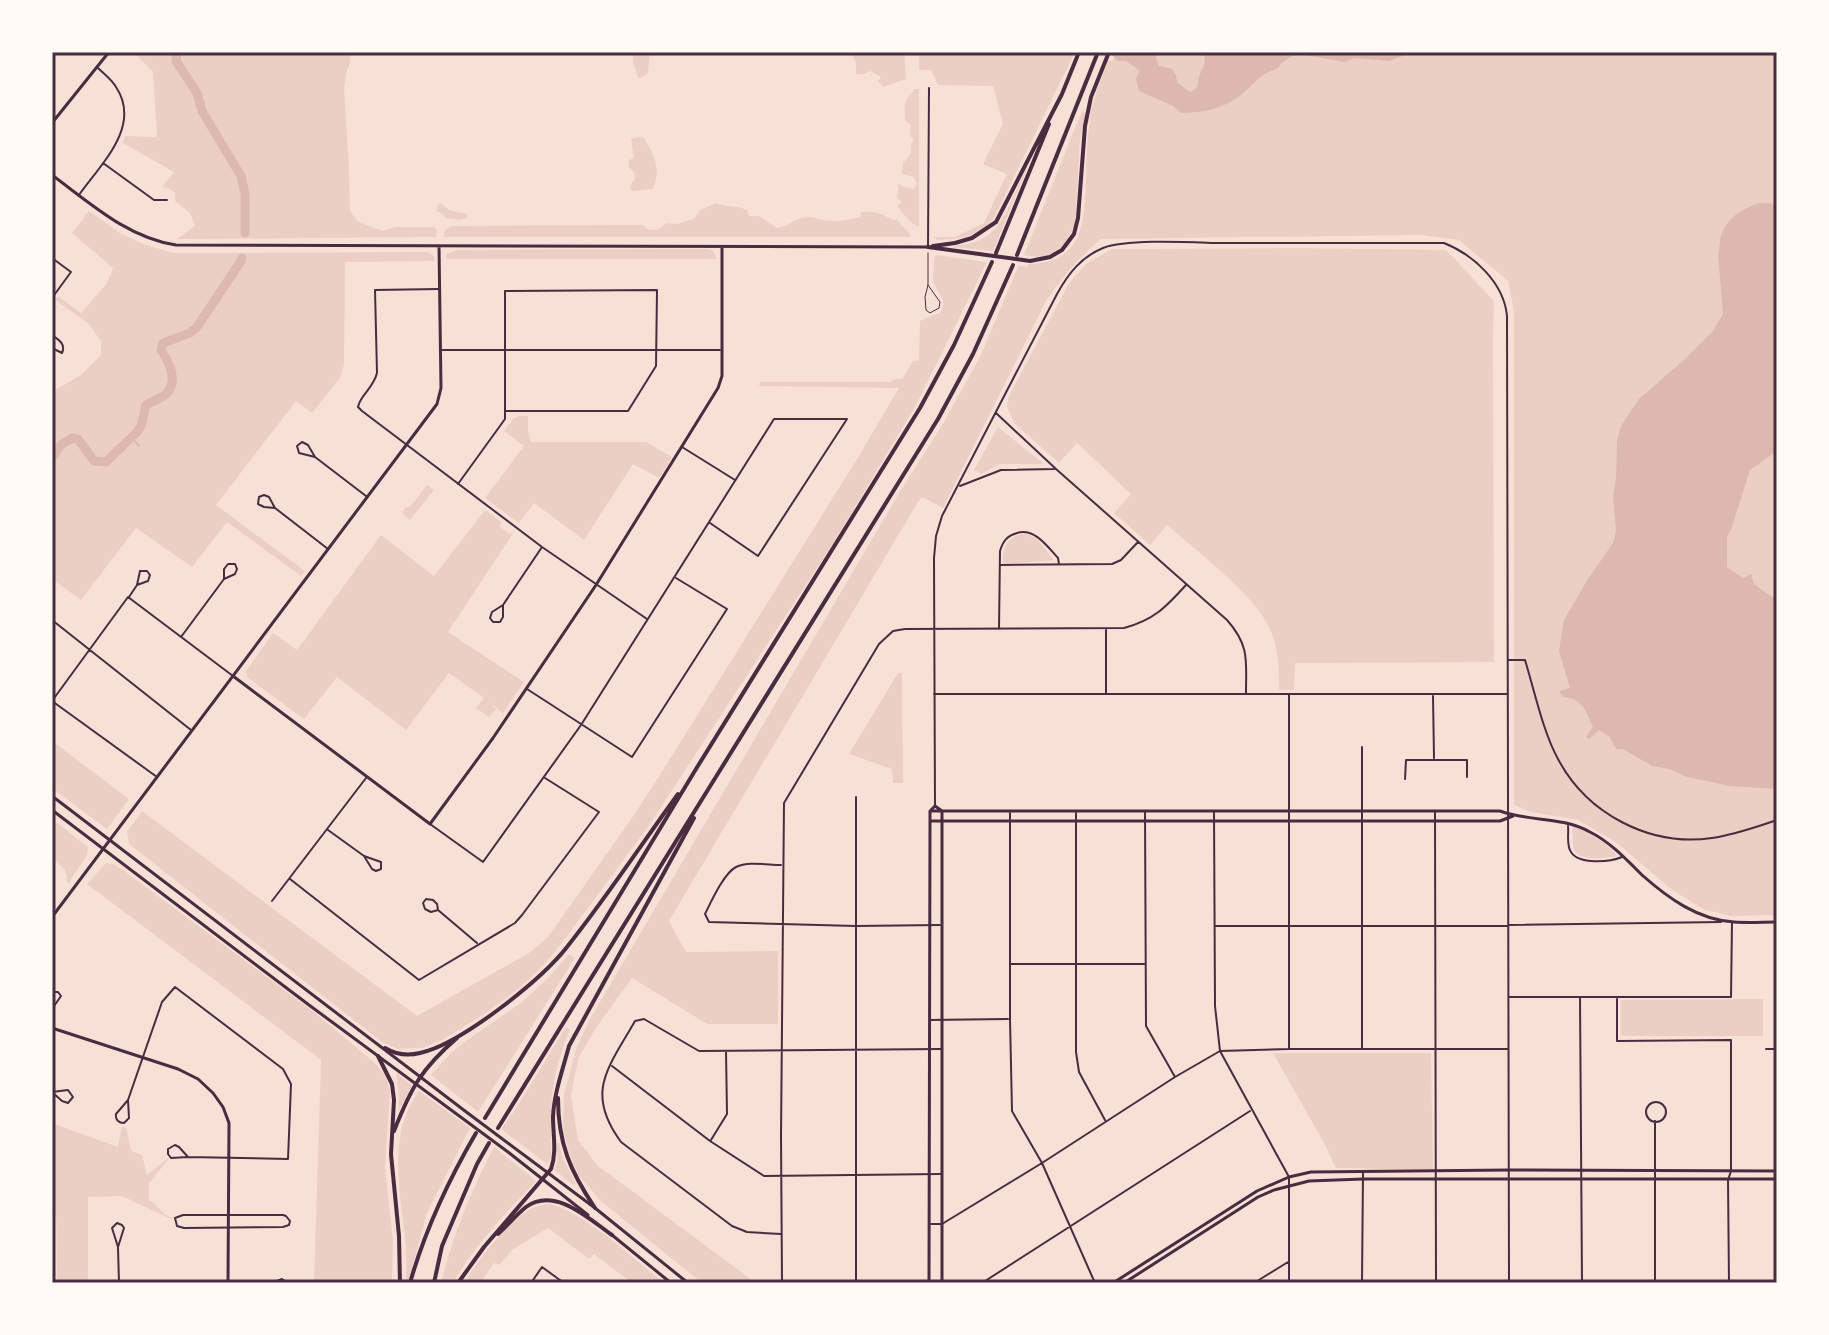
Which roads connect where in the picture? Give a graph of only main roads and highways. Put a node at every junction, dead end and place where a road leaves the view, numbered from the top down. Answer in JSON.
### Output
{"nodes":[{"id":1,"x":1079,"y":52,"type":"edge"},
{"id":2,"x":1109,"y":52,"type":"edge"},
{"id":3,"x":1097,"y":55,"type":"edge"},
{"id":4,"x":1062,"y":94,"type":"junction"},
{"id":5,"x":996,"y":253,"type":"dead end"},
{"id":6,"x":1017,"y":255,"type":"dead end"},
{"id":7,"x":992,"y":262,"type":"dead end"},
{"id":8,"x":1013,"y":265,"type":"dead end"},
{"id":9,"x":696,"y":769,"type":"junction"},
{"id":10,"x":715,"y":780,"type":"junction"},
{"id":11,"x":462,"y":1034,"type":"junction"},
{"id":12,"x":385,"y":1048,"type":"road end"},
{"id":13,"x":378,"y":1056,"type":"road end"},
{"id":14,"x":559,"y":1083,"type":"junction"},
{"id":15,"x":485,"y":1118,"type":"dead end"},
{"id":16,"x":498,"y":1128,"type":"dead end"},
{"id":17,"x":476,"y":1133,"type":"dead end"},
{"id":18,"x":392,"y":1135,"type":"junction"},
{"id":19,"x":489,"y":1143,"type":"dead end"},
{"id":20,"x":595,"y":1208,"type":"road end"},
{"id":21,"x":612,"y":1235,"type":"road end"},
{"id":22,"x":484,"y":1247,"type":"junction"},
{"id":23,"x":400,"y":1283,"type":"edge"},
{"id":24,"x":410,"y":1283,"type":"edge"},
{"id":25,"x":434,"y":1283,"type":"edge"},
{"id":26,"x":458,"y":1283,"type":"edge"}],
"edges":[{"from":1,"to":4,"type":"highway"},
{"from":2,"to":4,"type":"highway"},
{"from":3,"to":6,"type":"highway"},
{"from":4,"to":5,"type":"highway"},
{"from":7,"to":9,"type":"highway"},
{"from":8,"to":10,"type":"highway"},
{"from":9,"to":11,"type":"highway"},
{"from":9,"to":15,"type":"highway"},
{"from":10,"to":14,"type":"highway"},
{"from":10,"to":16,"type":"highway"},
{"from":11,"to":12,"type":"highway"},
{"from":11,"to":18,"type":"highway"},
{"from":13,"to":18,"type":"highway"},
{"from":14,"to":20,"type":"highway"},
{"from":14,"to":22,"type":"highway"},
{"from":17,"to":24,"type":"highway"},
{"from":18,"to":23,"type":"highway"},
{"from":19,"to":25,"type":"highway"},
{"from":21,"to":22,"type":"highway"},
{"from":22,"to":26,"type":"highway"}]}
